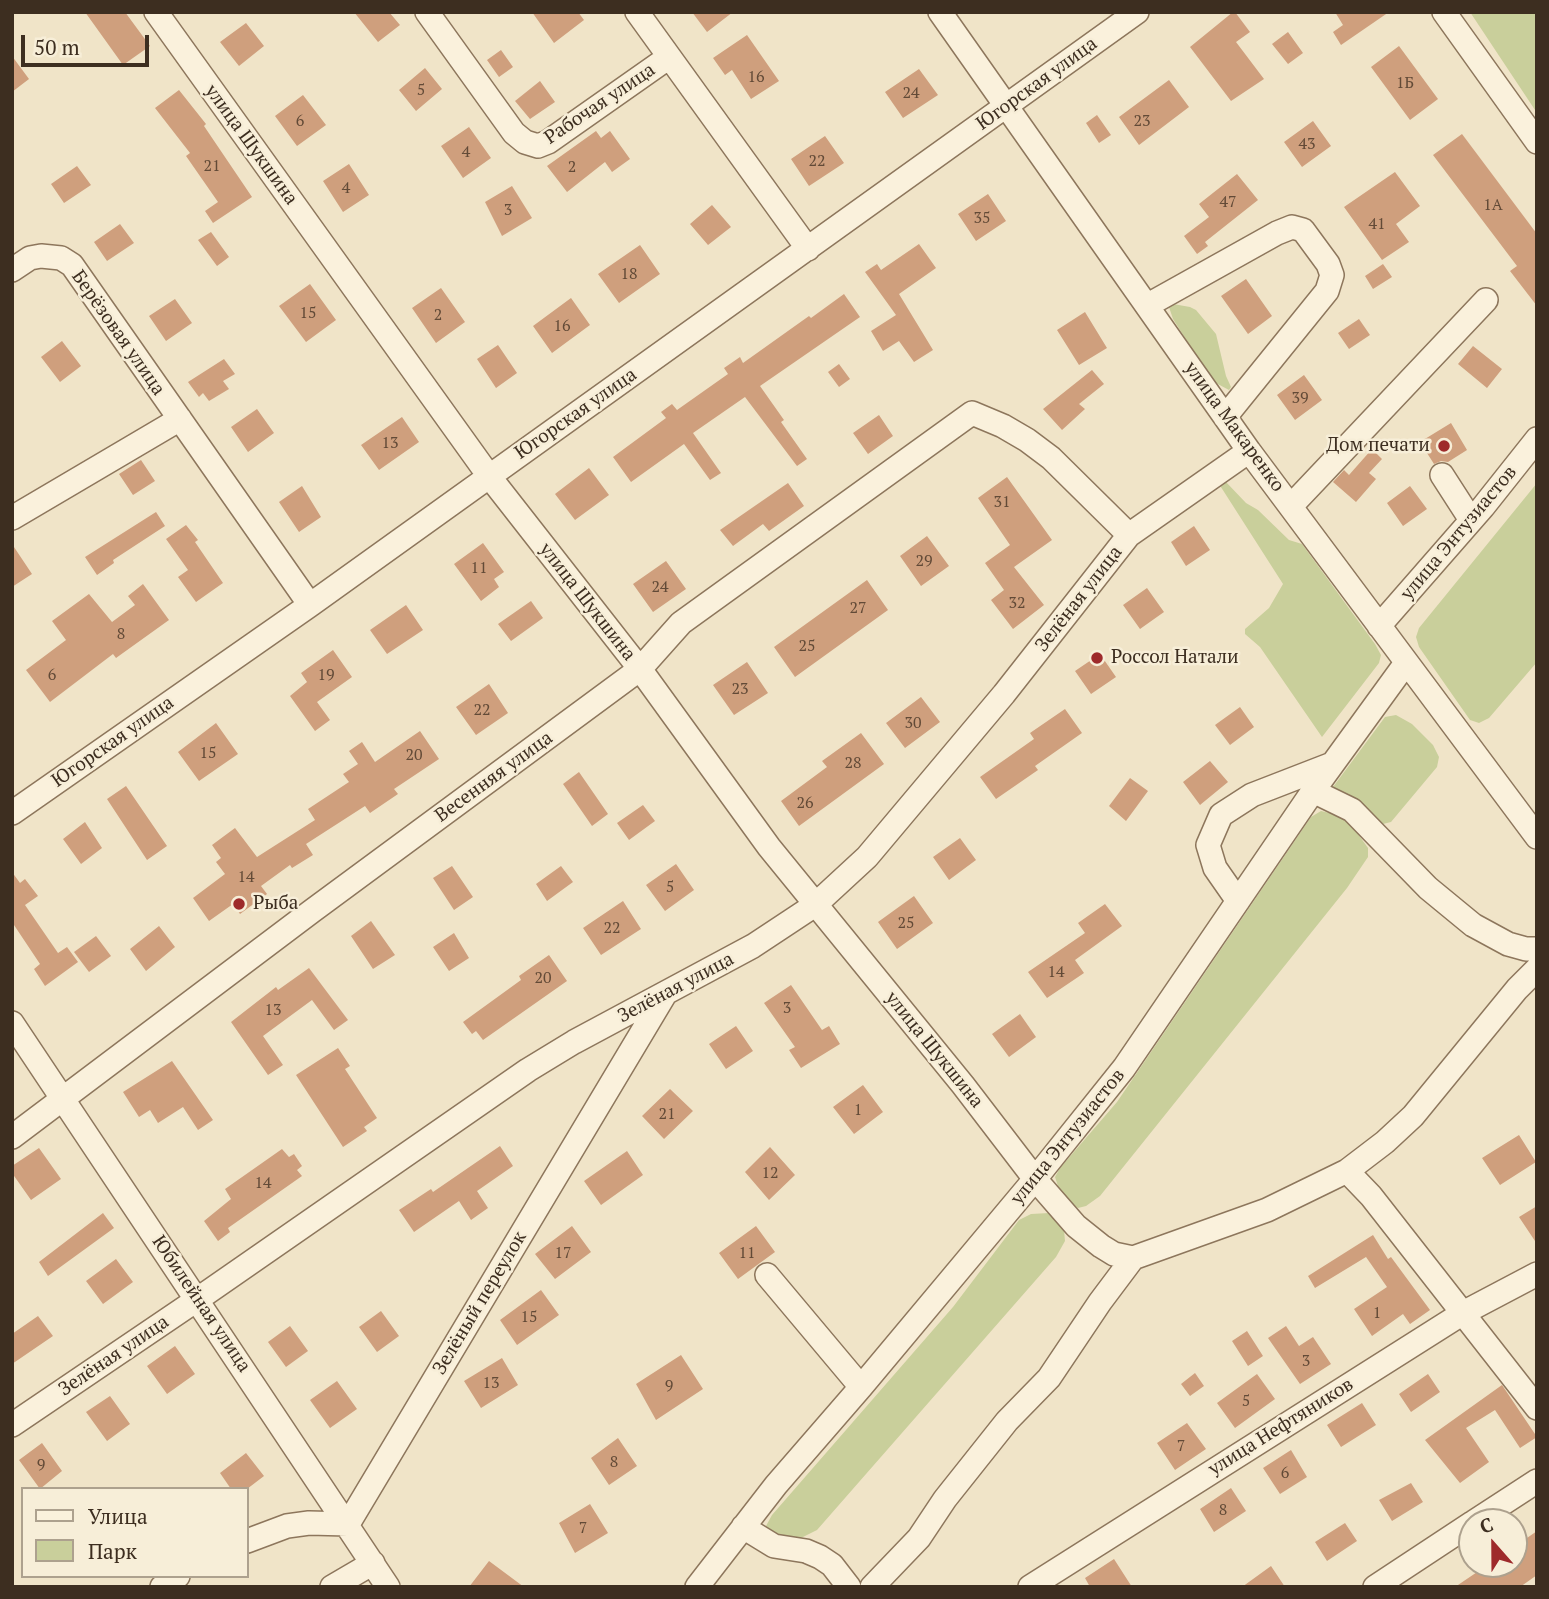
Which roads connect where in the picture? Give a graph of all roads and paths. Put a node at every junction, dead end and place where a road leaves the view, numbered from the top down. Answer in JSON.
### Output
{"nodes":[{"id":1,"x":156,"y":12,"type":"edge"},
{"id":2,"x":427,"y":12,"type":"edge"},
{"id":3,"x":637,"y":12,"type":"edge"},
{"id":4,"x":940,"y":12,"type":"edge"},
{"id":5,"x":1137,"y":12,"type":"edge"},
{"id":6,"x":1444,"y":12,"type":"edge"},
{"id":7,"x":670,"y":57,"type":"junction"},
{"id":8,"x":1006,"y":107,"type":"junction"},
{"id":9,"x":1537,"y":142,"type":"edge"},
{"id":10,"x":808,"y":249,"type":"junction"},
{"id":11,"x":12,"y":270,"type":"edge"},
{"id":12,"x":1486,"y":300,"type":"dead end"},
{"id":13,"x":1148,"y":305,"type":"junction"},
{"id":14,"x":1225,"y":417,"type":"junction"},
{"id":15,"x":180,"y":419,"type":"junction"},
{"id":16,"x":1537,"y":439,"type":"edge"},
{"id":17,"x":1249,"y":451,"type":"junction"},
{"id":18,"x":1442,"y":475,"type":"dead end"},
{"id":19,"x":489,"y":476,"type":"junction"},
{"id":20,"x":1290,"y":506,"type":"junction"},
{"id":21,"x":12,"y":518,"type":"edge"},
{"id":22,"x":1471,"y":520,"type":"junction"},
{"id":23,"x":1129,"y":535,"type":"junction"},
{"id":24,"x":310,"y":605,"type":"junction"},
{"id":25,"x":1379,"y":626,"type":"junction"},
{"id":26,"x":1406,"y":663,"type":"junction"},
{"id":27,"x":640,"y":669,"type":"junction"},
{"id":28,"x":1332,"y":764,"type":"junction"},
{"id":29,"x":1313,"y":791,"type":"junction"},
{"id":30,"x":12,"y":813,"type":"edge"},
{"id":31,"x":1537,"y":837,"type":"edge"},
{"id":32,"x":1238,"y":901,"type":"junction"},
{"id":33,"x":816,"y":905,"type":"junction"},
{"id":34,"x":1537,"y":949,"type":"edge"},
{"id":35,"x":1537,"y":969,"type":"edge"},
{"id":36,"x":665,"y":994,"type":"junction"},
{"id":37,"x":12,"y":1023,"type":"edge"},
{"id":38,"x":64,"y":1100,"type":"junction"},
{"id":39,"x":12,"y":1138,"type":"edge"},
{"id":40,"x":1347,"y":1171,"type":"junction"},
{"id":41,"x":1035,"y":1179,"type":"junction"},
{"id":42,"x":1133,"y":1258,"type":"junction"},
{"id":43,"x":1537,"y":1274,"type":"edge"},
{"id":44,"x":767,"y":1275,"type":"dead end"},
{"id":45,"x":198,"y":1299,"type":"junction"},
{"id":46,"x":1463,"y":1313,"type":"junction"},
{"id":47,"x":861,"y":1387,"type":"junction"},
{"id":48,"x":1537,"y":1408,"type":"edge"},
{"id":49,"x":12,"y":1425,"type":"edge"},
{"id":50,"x":1537,"y":1481,"type":"edge"},
{"id":51,"x":1496,"y":1508,"type":"edge"},
{"id":52,"x":348,"y":1524,"type":"junction"},
{"id":53,"x":743,"y":1527,"type":"junction"},
{"id":54,"x":1458,"y":1533,"type":"edge"},
{"id":55,"x":248,"y":1541,"type":"edge"},
{"id":56,"x":373,"y":1563,"type":"junction"},
{"id":57,"x":332,"y":1587,"type":"edge"},
{"id":58,"x":388,"y":1587,"type":"edge"},
{"id":59,"x":697,"y":1587,"type":"edge"},
{"id":60,"x":849,"y":1587,"type":"edge"},
{"id":61,"x":872,"y":1587,"type":"edge"},
{"id":62,"x":1030,"y":1587,"type":"edge"},
{"id":63,"x":1374,"y":1587,"type":"edge"}],
"edges":[{"from":1,"to":19,"type":"street","name":"улица Шукшина"},
{"from":2,"to":7,"type":"street","name":"Рабочая улица"},
{"from":3,"to":7,"type":"street","name":"Рабочая улица"},
{"from":4,"to":8,"type":"street","name":"улица Макаренко"},
{"from":5,"to":8,"type":"street","name":"Югорская улица"},
{"from":6,"to":9,"type":"street"},
{"from":7,"to":10,"type":"street","name":"Рабочая улица"},
{"from":8,"to":10,"type":"street","name":"Югорская улица"},
{"from":8,"to":13,"type":"street","name":"улица Макаренко"},
{"from":10,"to":19,"type":"street","name":"Югорская улица"},
{"from":11,"to":15,"type":"street","name":"Берёзовая улица"},
{"from":12,"to":20,"type":"street"},
{"from":13,"to":14,"type":"street","name":"улица Макаренко"},
{"from":13,"to":14,"type":"street"},
{"from":14,"to":17,"type":"street","name":"улица Макаренко"},
{"from":15,"to":21,"type":"street"},
{"from":15,"to":24,"type":"street","name":"Берёзовая улица"},
{"from":16,"to":22,"type":"street","name":"улица Энтузиастов"},
{"from":17,"to":20,"type":"street","name":"улица Макаренко"},
{"from":17,"to":23,"type":"street","name":"Зелёная улица"},
{"from":18,"to":22,"type":"street"},
{"from":19,"to":24,"type":"street","name":"Югорская улица"},
{"from":19,"to":27,"type":"street","name":"улица Шукшина"},
{"from":20,"to":25,"type":"street","name":"улица Макаренко"},
{"from":22,"to":25,"type":"street","name":"улица Энтузиастов"},
{"from":23,"to":27,"type":"street","name":"Весенняя улица"},
{"from":23,"to":33,"type":"street","name":"Зелёная улица"},
{"from":24,"to":30,"type":"street","name":"Югорская улица"},
{"from":25,"to":26,"type":"street","name":"улица Макаренко"},
{"from":26,"to":28,"type":"street","name":"улица Энтузиастов"},
{"from":26,"to":31,"type":"street","name":"улица Макаренко"},
{"from":27,"to":33,"type":"street","name":"улица Шукшина"},
{"from":27,"to":38,"type":"street","name":"Весенняя улица"},
{"from":28,"to":29,"type":"street","name":"улица Энтузиастов"},
{"from":28,"to":32,"type":"street"},
{"from":29,"to":32,"type":"street","name":"улица Энтузиастов"},
{"from":29,"to":34,"type":"street"},
{"from":32,"to":41,"type":"street","name":"улица Энтузиастов"},
{"from":33,"to":36,"type":"street","name":"Зелёная улица"},
{"from":33,"to":41,"type":"street","name":"улица Шукшина"},
{"from":35,"to":40,"type":"street"},
{"from":36,"to":45,"type":"street","name":"Зелёная улица"},
{"from":36,"to":52,"type":"street","name":"Зелёный переулок"},
{"from":37,"to":38,"type":"street","name":"Юбилейная улица"},
{"from":38,"to":39,"type":"street","name":"Весенняя улица"},
{"from":38,"to":45,"type":"street","name":"Юбилейная улица"},
{"from":40,"to":42,"type":"street"},
{"from":40,"to":46,"type":"street"},
{"from":41,"to":42,"type":"street","name":"улица Шукшина"},
{"from":41,"to":47,"type":"street","name":"улица Энтузиастов"},
{"from":42,"to":61,"type":"street"},
{"from":43,"to":46,"type":"street","name":"улица Нефтяников"},
{"from":44,"to":47,"type":"street"},
{"from":45,"to":49,"type":"street","name":"Зелёная улица"},
{"from":45,"to":52,"type":"street","name":"Юбилейная улица"},
{"from":46,"to":48,"type":"street"},
{"from":46,"to":62,"type":"street","name":"улица Нефтяников"},
{"from":47,"to":53,"type":"street","name":"улица Энтузиастов"},
{"from":50,"to":51,"type":"street"},
{"from":52,"to":55,"type":"street"},
{"from":52,"to":56,"type":"street","name":"Юбилейная улица"},
{"from":53,"to":59,"type":"street","name":"улица Энтузиастов"},
{"from":53,"to":60,"type":"street"},
{"from":54,"to":63,"type":"street"},
{"from":56,"to":57,"type":"street"},
{"from":56,"to":58,"type":"street","name":"Юбилейная улица"}]}
